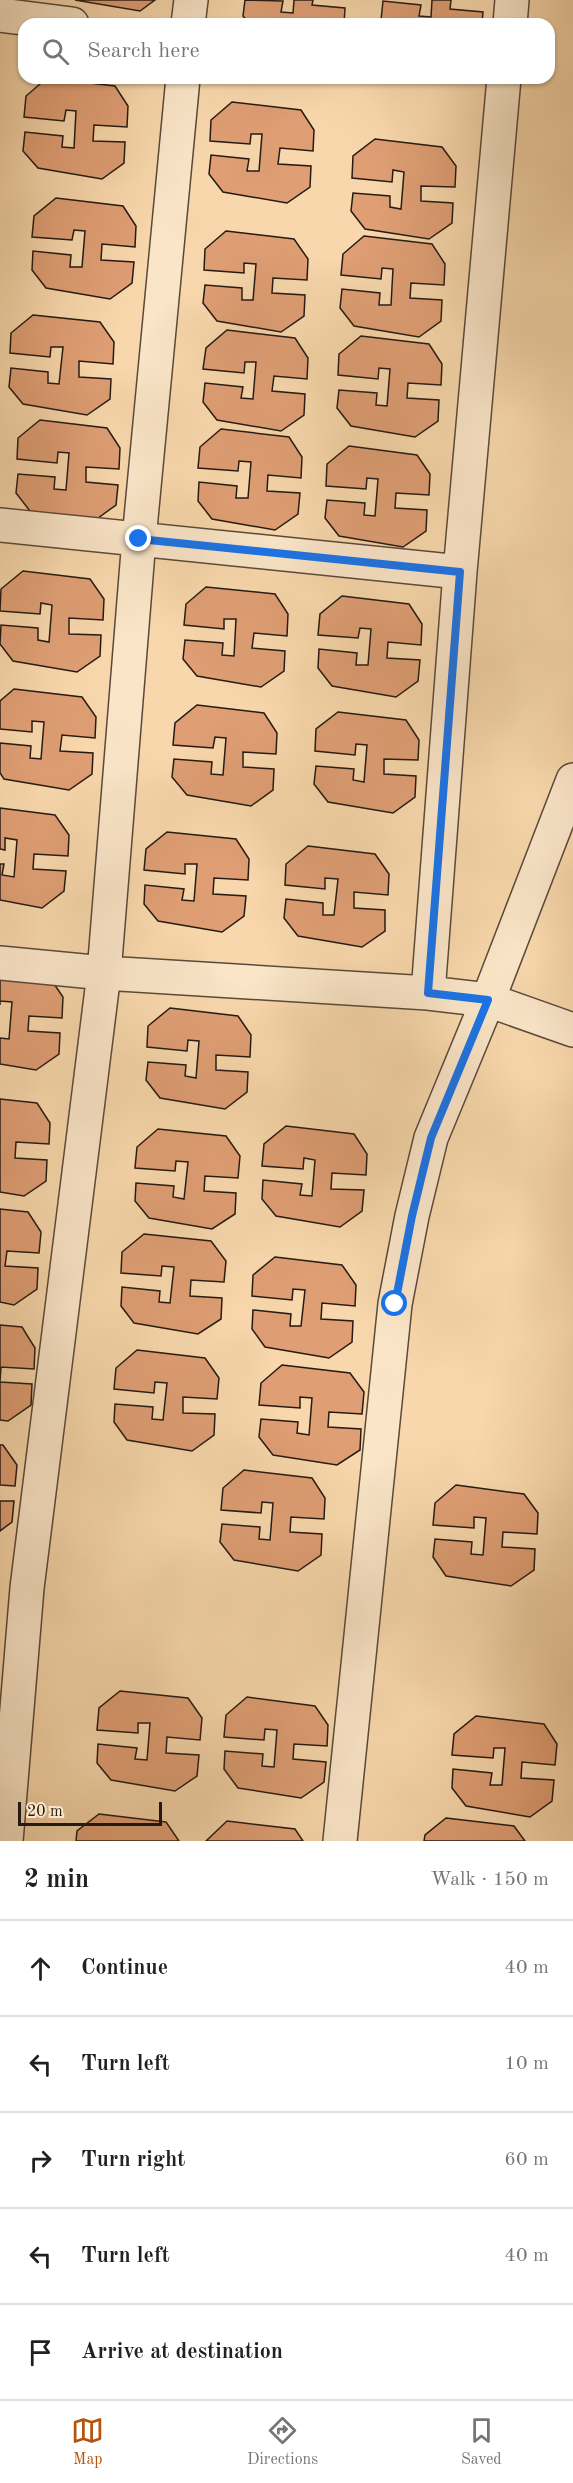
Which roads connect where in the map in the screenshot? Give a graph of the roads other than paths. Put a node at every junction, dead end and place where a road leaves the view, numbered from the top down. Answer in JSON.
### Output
{"nodes":[{"id":1,"x":191,"y":0,"type":"edge"},
{"id":2,"x":512,"y":0,"type":"edge"},
{"id":3,"x":0,"y":15,"type":"edge"},
{"id":4,"x":24,"y":18,"type":"edge"},
{"id":5,"x":189,"y":18,"type":"edge"},
{"id":6,"x":510,"y":18,"type":"edge"},
{"id":7,"x":182,"y":84,"type":"edge"},
{"id":8,"x":503,"y":84,"type":"edge"},
{"id":9,"x":0,"y":525,"type":"edge"},
{"id":10,"x":139,"y":539,"type":"junction"},
{"id":11,"x":460,"y":572,"type":"junction"},
{"id":12,"x":573,"y":780,"type":"edge"},
{"id":13,"x":0,"y":963,"type":"edge"},
{"id":14,"x":104,"y":973,"type":"junction"},
{"id":15,"x":428,"y":993,"type":"junction"},
{"id":16,"x":488,"y":1000,"type":"junction"},
{"id":17,"x":573,"y":1030,"type":"edge"},
{"id":18,"x":6,"y":1841,"type":"edge"},
{"id":19,"x":340,"y":1841,"type":"edge"}],
"edges":[{"from":1,"to":5,"type":"street"},
{"from":2,"to":6,"type":"street"},
{"from":3,"to":4,"type":"street"},
{"from":7,"to":10,"type":"street"},
{"from":8,"to":11,"type":"street"},
{"from":9,"to":10,"type":"street"},
{"from":10,"to":11,"type":"street"},
{"from":10,"to":14,"type":"street"},
{"from":11,"to":15,"type":"street"},
{"from":12,"to":16,"type":"street"},
{"from":13,"to":14,"type":"street"},
{"from":14,"to":15,"type":"street"},
{"from":14,"to":18,"type":"street"},
{"from":15,"to":16,"type":"street"},
{"from":16,"to":17,"type":"street"},
{"from":16,"to":19,"type":"street"}]}
